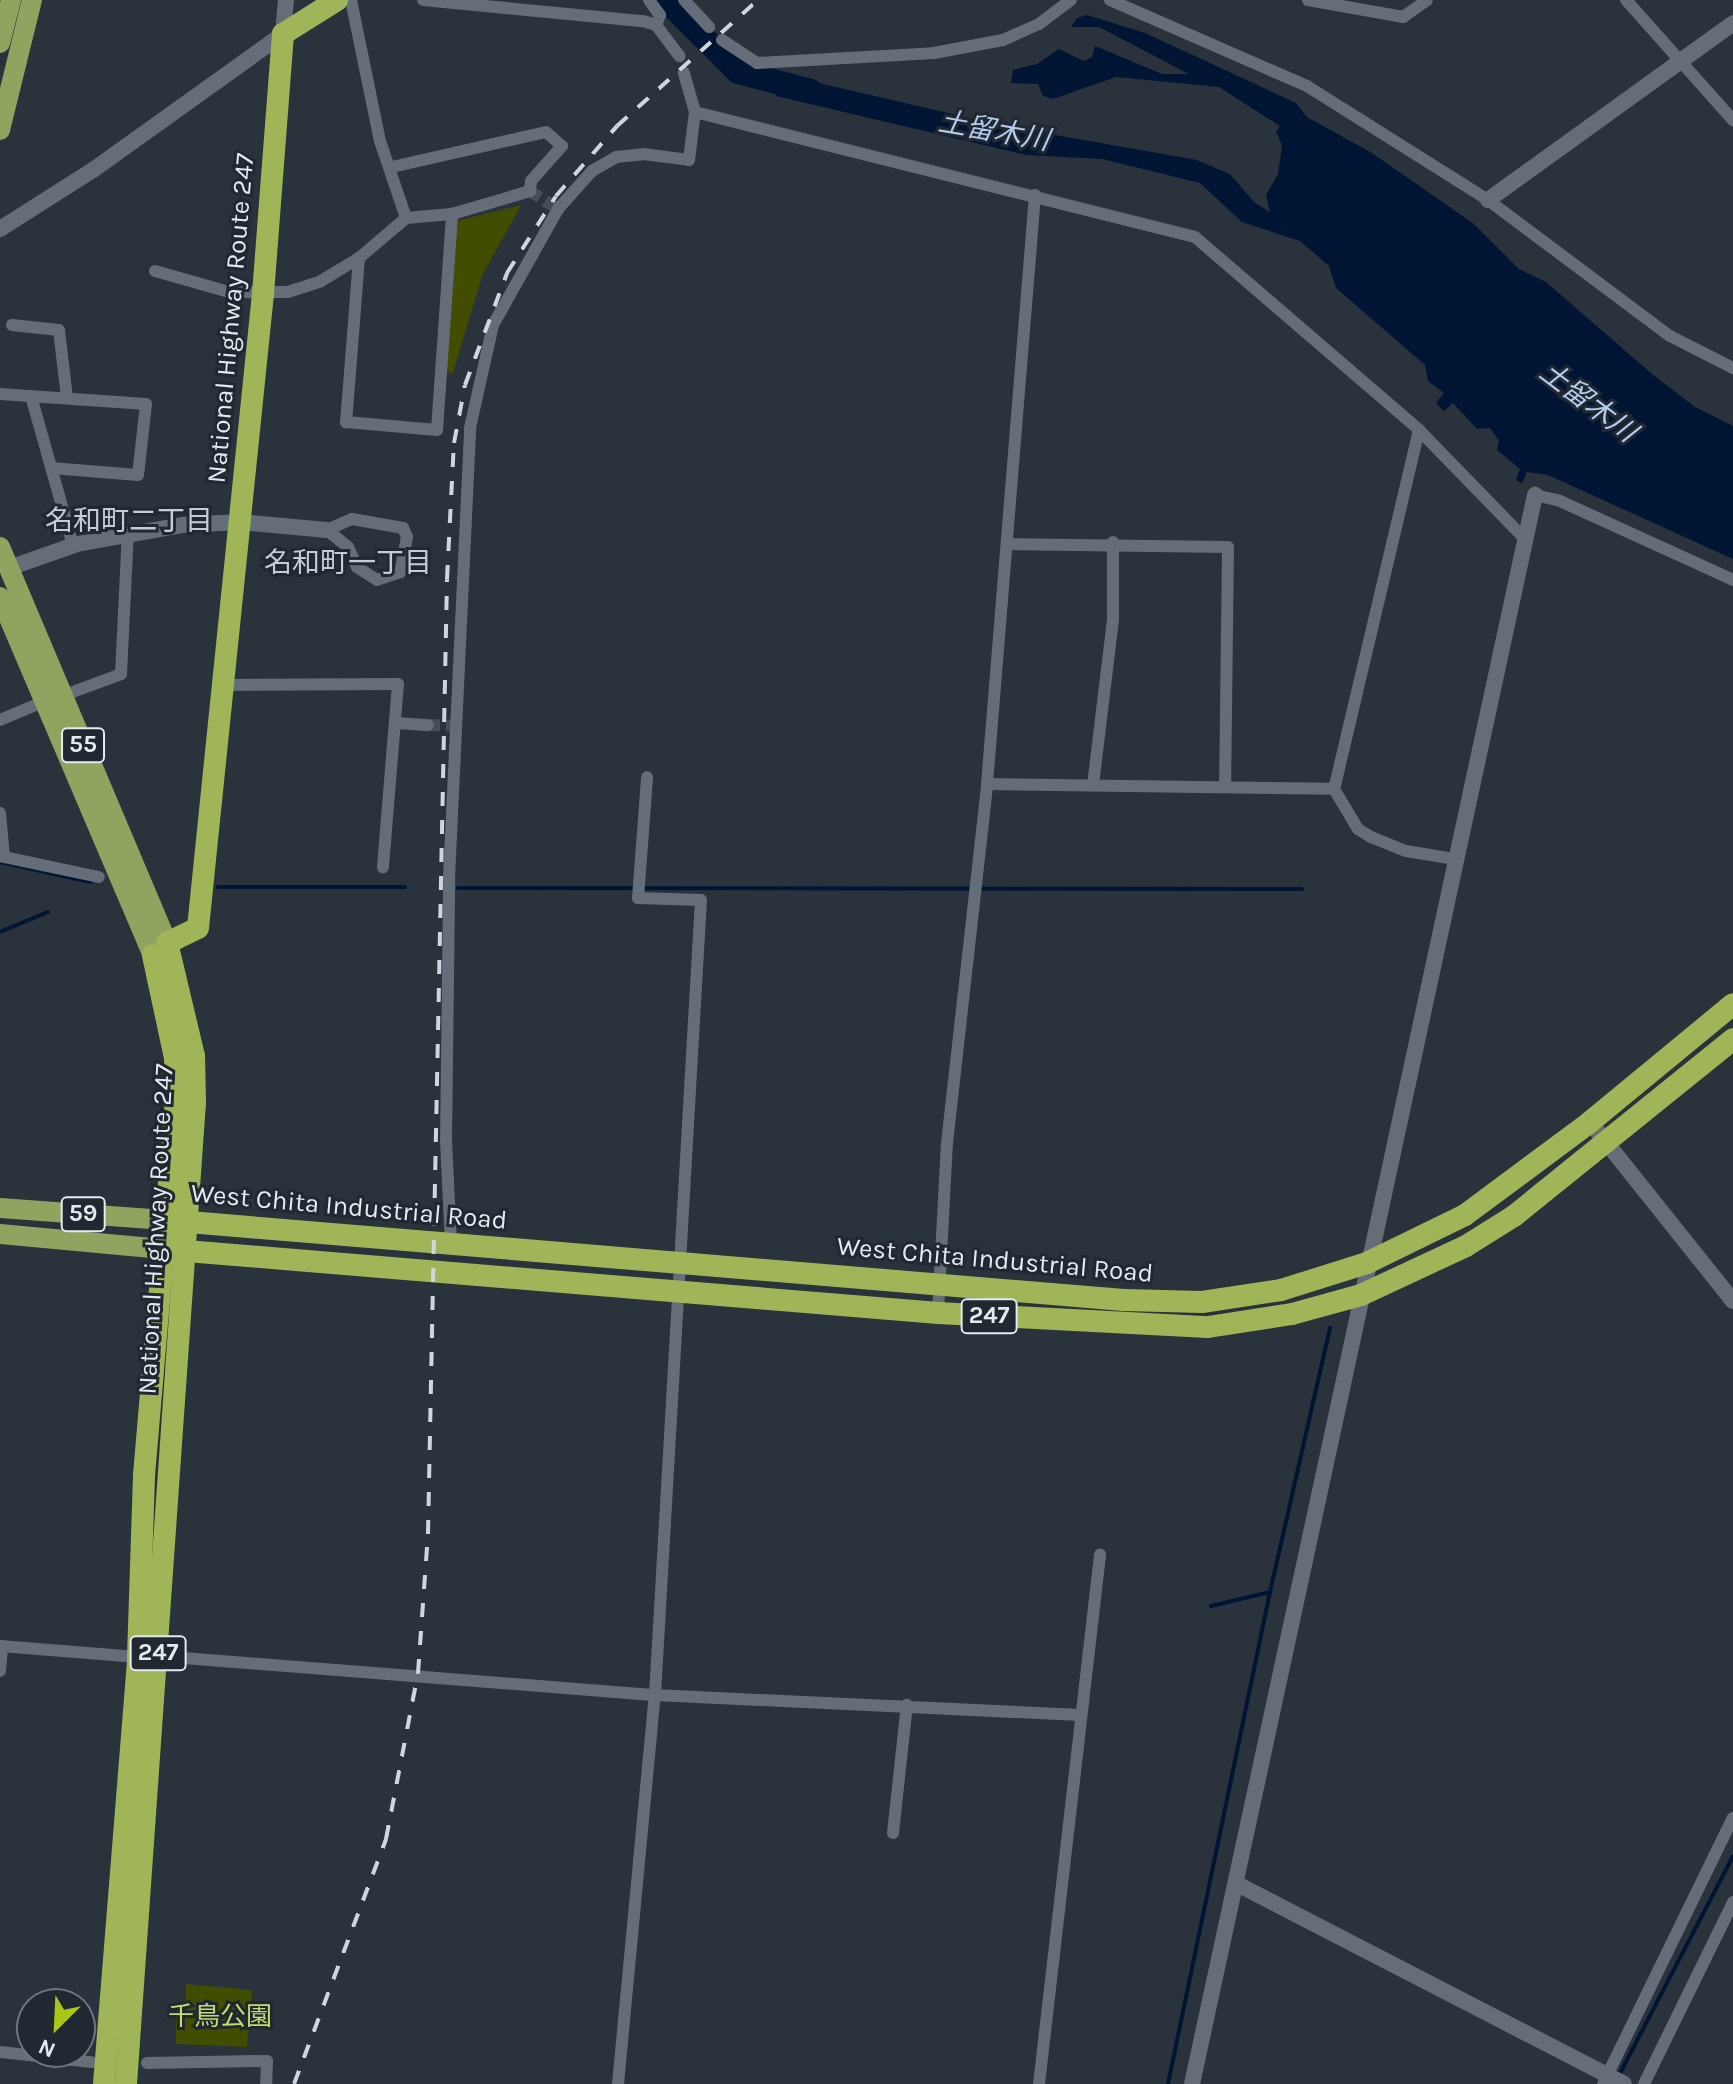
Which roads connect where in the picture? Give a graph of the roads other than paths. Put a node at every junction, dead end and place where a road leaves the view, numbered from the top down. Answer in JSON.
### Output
{"nodes":[{"id":1,"x":11,"y":0,"type":"edge"},
{"id":2,"x":32,"y":0,"type":"edge"},
{"id":3,"x":286,"y":0,"type":"edge"},
{"id":4,"x":337,"y":0,"type":"edge"},
{"id":5,"x":351,"y":0,"type":"edge"},
{"id":6,"x":423,"y":0,"type":"edge"},
{"id":7,"x":649,"y":0,"type":"edge"},
{"id":8,"x":684,"y":0,"type":"edge"},
{"id":9,"x":1071,"y":0,"type":"edge"},
{"id":10,"x":1110,"y":0,"type":"edge"},
{"id":11,"x":1308,"y":0,"type":"edge"},
{"id":12,"x":1427,"y":0,"type":"edge"},
{"id":13,"x":1626,"y":0,"type":"edge"},
{"id":14,"x":1733,"y":23,"type":"edge"},
{"id":15,"x":656,"y":25,"type":"junction"},
{"id":16,"x":709,"y":27,"type":"dead end"},
{"id":17,"x":283,"y":34,"type":"junction"},
{"id":18,"x":722,"y":40,"type":"dead end"},
{"id":19,"x":0,"y":43,"type":"edge"},
{"id":20,"x":679,"y":56,"type":"dead end"},
{"id":21,"x":1680,"y":62,"type":"junction"},
{"id":22,"x":684,"y":73,"type":"dead end"},
{"id":23,"x":695,"y":112,"type":"junction"},
{"id":24,"x":1733,"y":120,"type":"edge"},
{"id":25,"x":0,"y":130,"type":"edge"},
{"id":26,"x":392,"y":167,"type":"junction"},
{"id":27,"x":1035,"y":195,"type":"junction"},
{"id":28,"x":1488,"y":200,"type":"junction"},
{"id":29,"x":452,"y":214,"type":"junction"},
{"id":30,"x":406,"y":218,"type":"junction"},
{"id":31,"x":0,"y":229,"type":"edge"},
{"id":32,"x":359,"y":258,"type":"junction"},
{"id":33,"x":155,"y":271,"type":"dead end"},
{"id":34,"x":263,"y":294,"type":"junction"},
{"id":35,"x":12,"y":325,"type":"dead end"},
{"id":36,"x":1733,"y":368,"type":"edge"},
{"id":37,"x":0,"y":394,"type":"edge"},
{"id":38,"x":31,"y":396,"type":"junction"},
{"id":39,"x":67,"y":398,"type":"junction"},
{"id":40,"x":1419,"y":430,"type":"junction"},
{"id":41,"x":51,"y":468,"type":"junction"},
{"id":42,"x":1535,"y":495,"type":"joint"},
{"id":43,"x":240,"y":522,"type":"junction"},
{"id":44,"x":327,"y":530,"type":"junction"},
{"id":45,"x":128,"y":533,"type":"junction"},
{"id":46,"x":1526,"y":540,"type":"junction"},
{"id":47,"x":1113,"y":542,"type":"junction"},
{"id":48,"x":1007,"y":544,"type":"junction"},
{"id":49,"x":73,"y":545,"type":"junction"},
{"id":50,"x":0,"y":547,"type":"edge"},
{"id":51,"x":4,"y":570,"type":"edge"},
{"id":52,"x":1733,"y":580,"type":"edge"},
{"id":53,"x":0,"y":597,"type":"edge"},
{"id":54,"x":225,"y":685,"type":"junction"},
{"id":55,"x":54,"y":698,"type":"junction"},
{"id":56,"x":0,"y":720,"type":"edge"},
{"id":57,"x":397,"y":723,"type":"junction"},
{"id":58,"x":428,"y":725,"type":"tunnel mouth"},
{"id":59,"x":647,"y":777,"type":"dead end"},
{"id":60,"x":987,"y":784,"type":"junction"},
{"id":61,"x":1093,"y":785,"type":"junction"},
{"id":62,"x":1225,"y":787,"type":"junction"},
{"id":63,"x":1334,"y":789,"type":"junction"},
{"id":64,"x":0,"y":813,"type":"edge"},
{"id":65,"x":2,"y":856,"type":"edge"},
{"id":66,"x":1455,"y":859,"type":"junction"},
{"id":67,"x":383,"y":867,"type":"dead end"},
{"id":68,"x":99,"y":877,"type":"dead end"},
{"id":69,"x":160,"y":949,"type":"junction"},
{"id":70,"x":1733,"y":1004,"type":"edge"},
{"id":71,"x":1733,"y":1039,"type":"edge"},
{"id":72,"x":1590,"y":1122,"type":"junction"},
{"id":73,"x":1606,"y":1143,"type":"junction"},
{"id":74,"x":0,"y":1208,"type":"edge"},
{"id":75,"x":176,"y":1220,"type":"junction"},
{"id":76,"x":0,"y":1234,"type":"edge"},
{"id":77,"x":451,"y":1243,"type":"junction"},
{"id":78,"x":173,"y":1250,"type":"junction"},
{"id":79,"x":683,"y":1262,"type":"junction"},
{"id":80,"x":1367,"y":1263,"type":"junction"},
{"id":81,"x":938,"y":1284,"type":"junction"},
{"id":82,"x":678,"y":1289,"type":"junction"},
{"id":83,"x":1361,"y":1295,"type":"junction"},
{"id":84,"x":1733,"y":1301,"type":"edge"},
{"id":85,"x":938,"y":1313,"type":"junction"},
{"id":86,"x":1100,"y":1555,"type":"dead end"},
{"id":87,"x":1,"y":1646,"type":"edge"},
{"id":88,"x":148,"y":1656,"type":"junction"},
{"id":89,"x":0,"y":1671,"type":"edge"},
{"id":90,"x":655,"y":1695,"type":"junction"},
{"id":91,"x":907,"y":1705,"type":"junction"},
{"id":92,"x":1081,"y":1715,"type":"junction"},
{"id":93,"x":1733,"y":1818,"type":"edge"},
{"id":94,"x":893,"y":1833,"type":"dead end"},
{"id":95,"x":1239,"y":1885,"type":"junction"},
{"id":96,"x":1733,"y":1902,"type":"edge"},
{"id":97,"x":147,"y":2063,"type":"dead end"},
{"id":98,"x":1606,"y":2080,"type":"edge"},
{"id":99,"x":104,"y":2084,"type":"edge"},
{"id":100,"x":126,"y":2084,"type":"edge"},
{"id":101,"x":266,"y":2084,"type":"edge"},
{"id":102,"x":618,"y":2084,"type":"edge"},
{"id":103,"x":1039,"y":2084,"type":"edge"},
{"id":104,"x":1192,"y":2084,"type":"edge"},
{"id":105,"x":1624,"y":2084,"type":"edge"},
{"id":106,"x":1644,"y":2084,"type":"edge"}],
"edges":[{"from":1,"to":19,"type":"main road"},
{"from":2,"to":25,"type":"main road"},
{"from":3,"to":17,"type":"street"},
{"from":4,"to":17,"type":"highway"},
{"from":5,"to":26,"type":"street"},
{"from":6,"to":15,"type":"street"},
{"from":7,"to":15,"type":"street"},
{"from":8,"to":16,"type":"street"},
{"from":9,"to":18,"type":"street"},
{"from":10,"to":28,"type":"street"},
{"from":11,"to":12,"type":"street"},
{"from":13,"to":21,"type":"street"},
{"from":14,"to":21,"type":"street"},
{"from":15,"to":20,"type":"street"},
{"from":17,"to":31,"type":"street"},
{"from":17,"to":34,"type":"highway","name":"National Highway Route 247"},
{"from":21,"to":24,"type":"street"},
{"from":21,"to":28,"type":"street"},
{"from":22,"to":23,"type":"street"},
{"from":23,"to":27,"type":"street"},
{"from":23,"to":77,"type":"street"},
{"from":26,"to":29,"type":"street"},
{"from":26,"to":30,"type":"street"},
{"from":27,"to":40,"type":"street"},
{"from":27,"to":48,"type":"street"},
{"from":28,"to":36,"type":"street"},
{"from":29,"to":30,"type":"street"},
{"from":29,"to":32,"type":"street"},
{"from":30,"to":32,"type":"street"},
{"from":32,"to":34,"type":"street"},
{"from":33,"to":34,"type":"street"},
{"from":34,"to":43,"type":"highway","name":"National Highway Route 247"},
{"from":35,"to":39,"type":"street"},
{"from":37,"to":38,"type":"street"},
{"from":38,"to":39,"type":"street"},
{"from":38,"to":41,"type":"street"},
{"from":39,"to":41,"type":"street"},
{"from":40,"to":46,"type":"street"},
{"from":40,"to":63,"type":"street"},
{"from":41,"to":49,"type":"street"},
{"from":42,"to":46,"type":"street"},
{"from":42,"to":52,"type":"street"},
{"from":43,"to":44,"type":"street"},
{"from":43,"to":45,"type":"street"},
{"from":43,"to":54,"type":"highway","name":"National Highway Route 247"},
{"from":44,"to":44,"type":"street"},
{"from":45,"to":49,"type":"street"},
{"from":45,"to":55,"type":"street"},
{"from":46,"to":66,"type":"street"},
{"from":47,"to":48,"type":"street"},
{"from":47,"to":61,"type":"street"},
{"from":47,"to":62,"type":"street"},
{"from":48,"to":60,"type":"street"},
{"from":49,"to":51,"type":"street"},
{"from":50,"to":51,"type":"main road","number":"55"},
{"from":51,"to":55,"type":"main road","number":"55"},
{"from":53,"to":55,"type":"main road","number":"55"},
{"from":54,"to":57,"type":"street"},
{"from":54,"to":69,"type":"highway","name":"National Highway Route 247"},
{"from":55,"to":56,"type":"street"},
{"from":55,"to":69,"type":"main road","number":"55"},
{"from":57,"to":58,"type":"street"},
{"from":57,"to":67,"type":"street"},
{"from":59,"to":79,"type":"street"},
{"from":60,"to":61,"type":"street"},
{"from":60,"to":81,"type":"street"},
{"from":61,"to":62,"type":"street"},
{"from":62,"to":63,"type":"street"},
{"from":63,"to":66,"type":"street"},
{"from":64,"to":65,"type":"street"},
{"from":65,"to":68,"type":"street"},
{"from":66,"to":80,"type":"street"},
{"from":69,"to":75,"type":"highway","name":"National Highway Route 247","number":"247"},
{"from":70,"to":72,"type":"highway","name":"West Chita Industrial Road","number":"247"},
{"from":71,"to":73,"type":"highway","name":"West Chita Industrial Road","number":"247"},
{"from":72,"to":73,"type":"street"},
{"from":72,"to":80,"type":"highway","name":"West Chita Industrial Road","number":"247"},
{"from":73,"to":83,"type":"highway","name":"West Chita Industrial Road","number":"247"},
{"from":73,"to":84,"type":"street"},
{"from":74,"to":75,"type":"main road","number":"59"},
{"from":75,"to":77,"type":"highway","name":"West Chita Industrial Road","number":"247"},
{"from":75,"to":78,"type":"highway","name":"National Highway Route 247","number":"247"},
{"from":76,"to":78,"type":"main road","number":"59"},
{"from":77,"to":79,"type":"highway","name":"West Chita Industrial Road","number":"247"},
{"from":78,"to":82,"type":"highway","name":"West Chita Industrial Road","number":"247"},
{"from":78,"to":88,"type":"highway","name":"National Highway Route 247","number":"247"},
{"from":79,"to":81,"type":"highway","name":"West Chita Industrial Road","number":"247"},
{"from":79,"to":82,"type":"street"},
{"from":80,"to":81,"type":"highway","name":"West Chita Industrial Road","number":"247"},
{"from":80,"to":83,"type":"street"},
{"from":81,"to":85,"type":"street"},
{"from":82,"to":85,"type":"highway","name":"West Chita Industrial Road","number":"247"},
{"from":82,"to":90,"type":"street"},
{"from":83,"to":85,"type":"highway","name":"West Chita Industrial Road","number":"247"},
{"from":83,"to":95,"type":"street"},
{"from":86,"to":92,"type":"street"},
{"from":87,"to":88,"type":"street"},
{"from":87,"to":89,"type":"street"},
{"from":88,"to":90,"type":"street"},
{"from":88,"to":99,"type":"highway","name":"National Highway Route 247","number":"247"},
{"from":88,"to":100,"type":"highway","name":"National Highway Route 247","number":"247"},
{"from":90,"to":91,"type":"street"},
{"from":90,"to":102,"type":"street"},
{"from":91,"to":92,"type":"street"},
{"from":91,"to":94,"type":"street"},
{"from":92,"to":103,"type":"street"},
{"from":93,"to":98,"type":"street"},
{"from":95,"to":98,"type":"street"},
{"from":95,"to":104,"type":"street"},
{"from":96,"to":106,"type":"street"},
{"from":97,"to":101,"type":"street"},
{"from":98,"to":105,"type":"street"}]}
